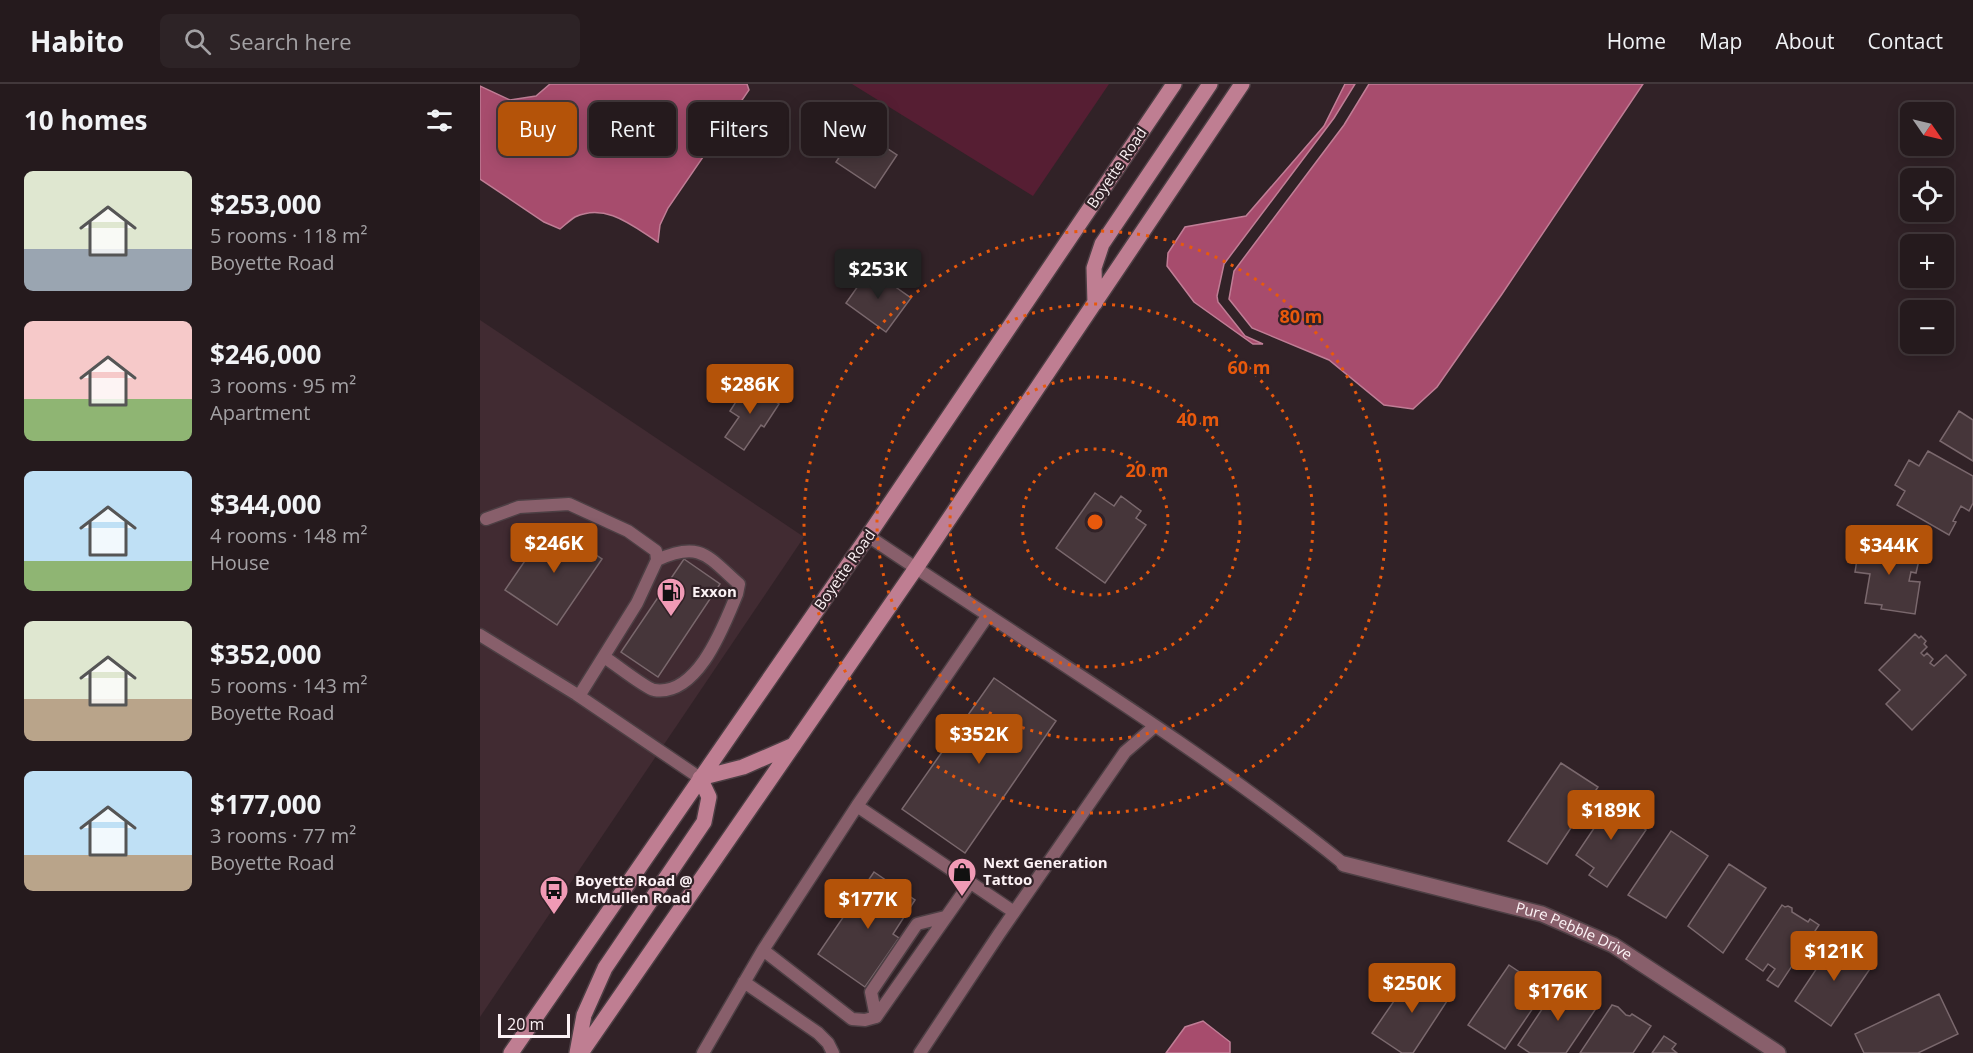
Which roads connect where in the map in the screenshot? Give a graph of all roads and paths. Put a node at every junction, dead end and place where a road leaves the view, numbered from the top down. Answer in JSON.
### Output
{"nodes":[{"id":1,"x":1174,"y":84,"type":"edge"},
{"id":2,"x":1210,"y":84,"type":"edge"},
{"id":3,"x":1242,"y":84,"type":"edge"},
{"id":4,"x":1095,"y":303,"type":"junction"},
{"id":5,"x":486,"y":519,"type":"dead end"},
{"id":6,"x":868,"y":536,"type":"junction"},
{"id":7,"x":657,"y":560,"type":"junction"},
{"id":8,"x":916,"y":568,"type":"junction"},
{"id":9,"x":988,"y":615,"type":"junction"},
{"id":10,"x":480,"y":635,"type":"edge"},
{"id":11,"x":604,"y":657,"type":"junction"},
{"id":12,"x":579,"y":696,"type":"junction"},
{"id":13,"x":1155,"y":726,"type":"junction"},
{"id":14,"x":794,"y":745,"type":"junction"},
{"id":15,"x":700,"y":778,"type":"junction"},
{"id":16,"x":856,"y":806,"type":"junction"},
{"id":17,"x":1344,"y":864,"type":"joint"},
{"id":18,"x":970,"y":883,"type":"junction"},
{"id":19,"x":1014,"y":912,"type":"junction"},
{"id":20,"x":945,"y":917,"type":"junction"},
{"id":21,"x":763,"y":950,"type":"junction"},
{"id":22,"x":744,"y":982,"type":"junction"},
{"id":23,"x":876,"y":1017,"type":"junction"},
{"id":24,"x":510,"y":1053,"type":"edge"},
{"id":25,"x":579,"y":1053,"type":"edge"},
{"id":26,"x":703,"y":1053,"type":"edge"},
{"id":27,"x":833,"y":1053,"type":"edge"},
{"id":28,"x":920,"y":1053,"type":"edge"},
{"id":29,"x":1778,"y":1053,"type":"edge"}],
"edges":[{"from":1,"to":6,"type":"main road","name":"Boyette Road"},
{"from":2,"to":4,"type":"main road"},
{"from":3,"to":4,"type":"main road"},
{"from":4,"to":8,"type":"main road"},
{"from":5,"to":7,"type":"lane"},
{"from":6,"to":8,"type":"lane"},
{"from":6,"to":15,"type":"main road","name":"Boyette Road"},
{"from":7,"to":11,"type":"lane"},
{"from":7,"to":11,"type":"lane"},
{"from":8,"to":9,"type":"lane"},
{"from":8,"to":14,"type":"main road"},
{"from":9,"to":13,"type":"lane"},
{"from":9,"to":16,"type":"lane"},
{"from":10,"to":12,"type":"lane"},
{"from":11,"to":12,"type":"lane"},
{"from":12,"to":15,"type":"lane"},
{"from":13,"to":17,"type":"lane"},
{"from":13,"to":19,"type":"lane"},
{"from":14,"to":15,"type":"main road"},
{"from":14,"to":25,"type":"main road"},
{"from":15,"to":24,"type":"main road","name":"Boyette Road"},
{"from":15,"to":25,"type":"main road"},
{"from":16,"to":18,"type":"lane"},
{"from":16,"to":21,"type":"lane"},
{"from":17,"to":29,"type":"street","name":"Pure Pebble Drive"},
{"from":18,"to":19,"type":"lane"},
{"from":18,"to":20,"type":"lane"},
{"from":19,"to":28,"type":"lane"},
{"from":20,"to":23,"type":"lane"},
{"from":20,"to":23,"type":"lane"},
{"from":21,"to":22,"type":"lane"},
{"from":21,"to":23,"type":"lane"},
{"from":22,"to":26,"type":"lane"},
{"from":22,"to":27,"type":"lane"}]}
